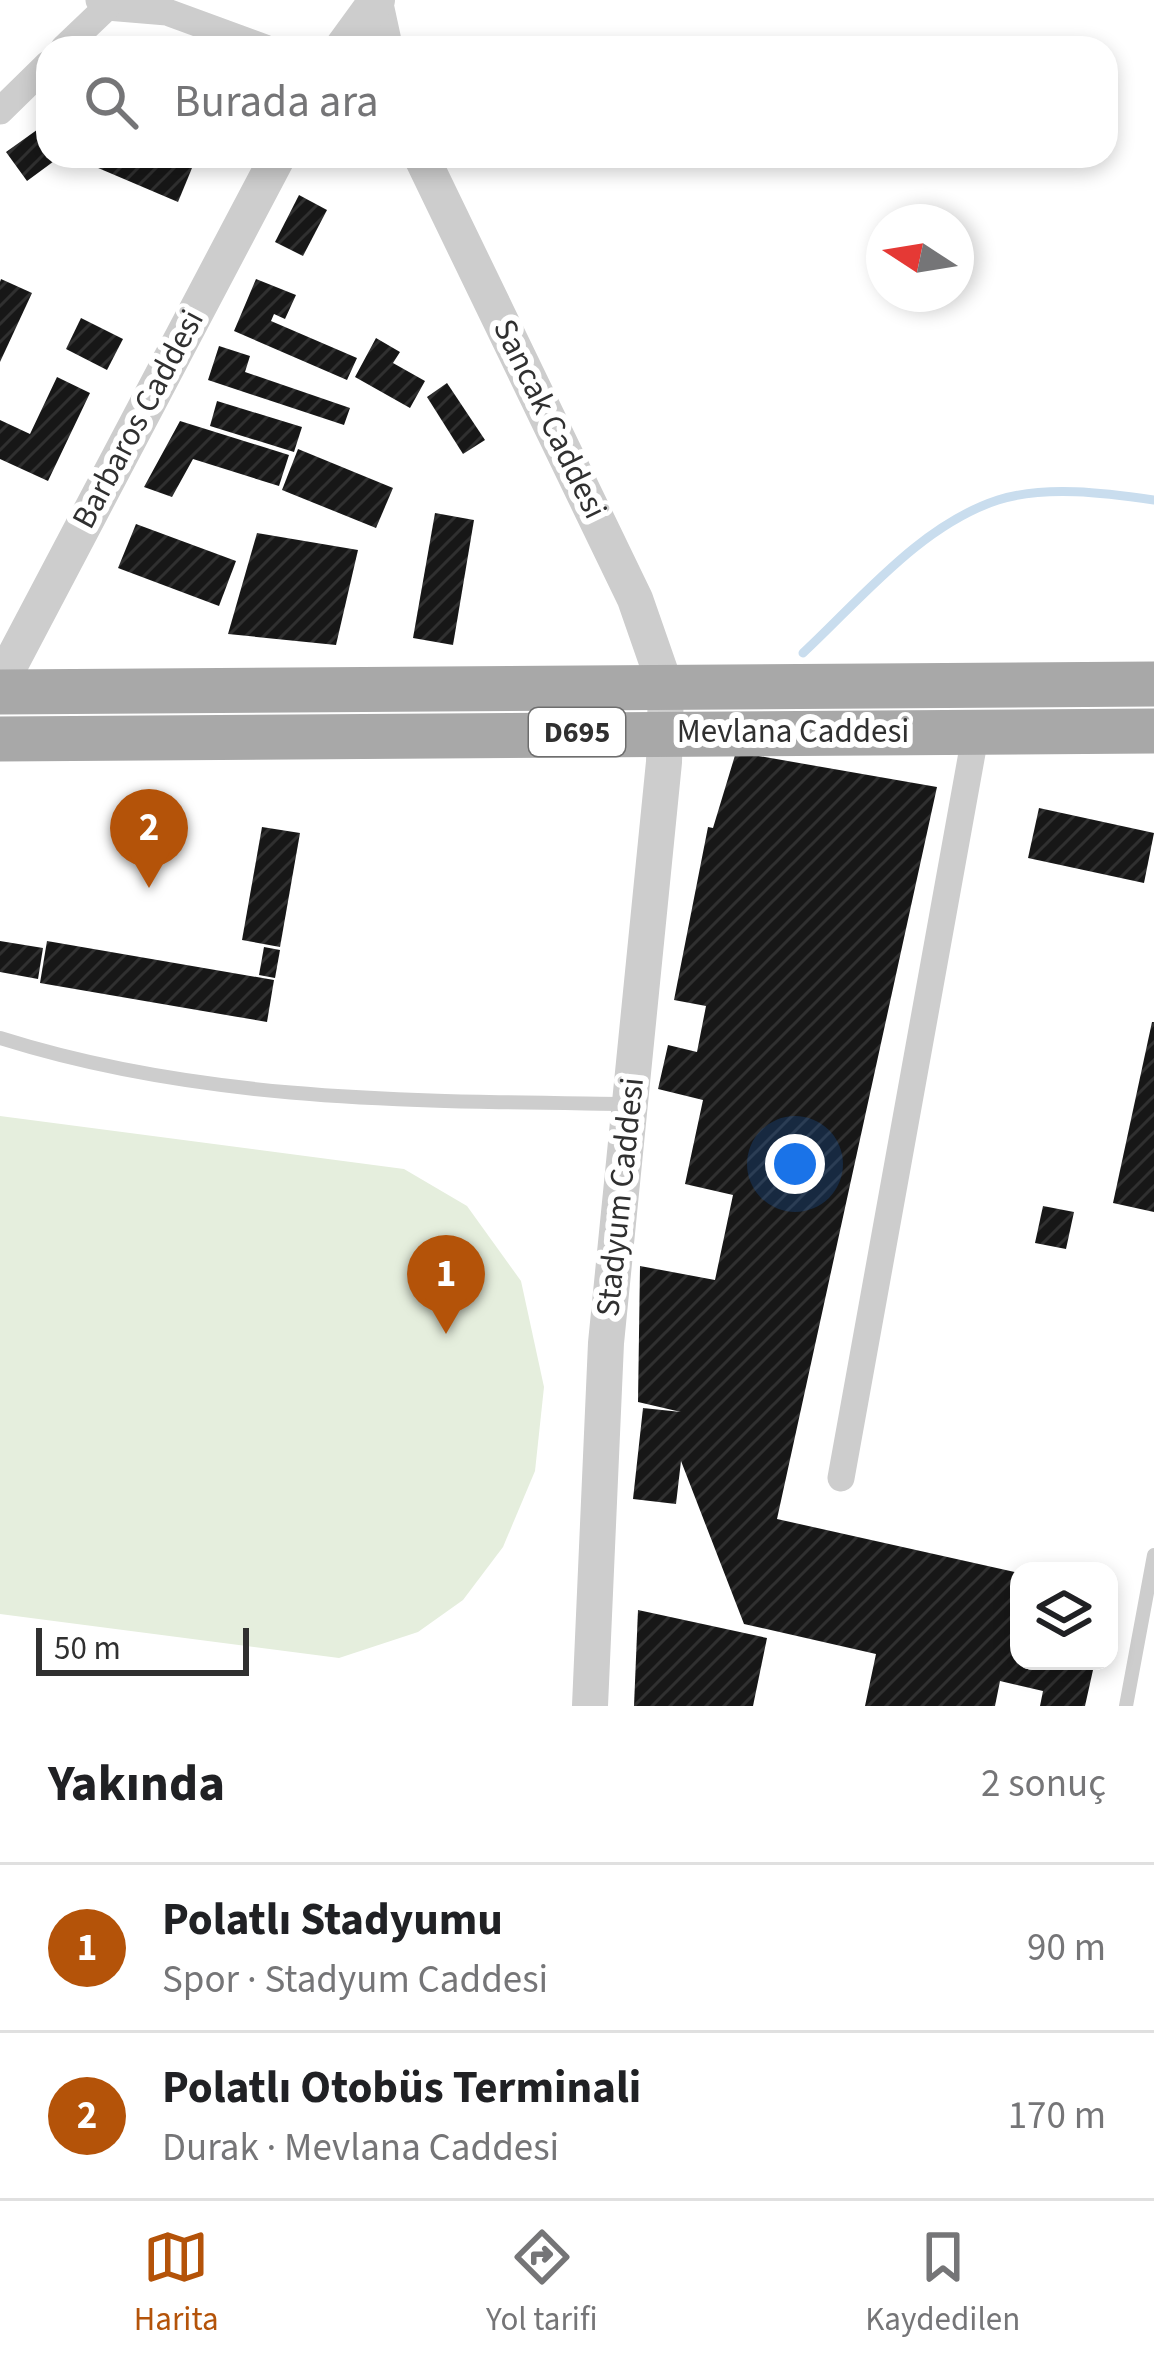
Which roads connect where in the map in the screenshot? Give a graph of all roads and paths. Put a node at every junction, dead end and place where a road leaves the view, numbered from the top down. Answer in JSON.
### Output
{"nodes":[{"id":1,"x":376,"y":1,"type":"edge"},
{"id":2,"x":103,"y":3,"type":"edge"},
{"id":3,"x":74,"y":36,"type":"edge"},
{"id":4,"x":232,"y":36,"type":"edge"},
{"id":5,"x":351,"y":36,"type":"edge"},
{"id":6,"x":383,"y":36,"type":"edge"},
{"id":7,"x":36,"y":76,"type":"edge"},
{"id":8,"x":0,"y":111,"type":"edge"},
{"id":9,"x":272,"y":168,"type":"edge"},
{"id":10,"x":427,"y":168,"type":"edge"},
{"id":11,"x":1154,"y":684,"type":"edge"},
{"id":12,"x":0,"y":688,"type":"edge"},
{"id":13,"x":666,"y":709,"type":"junction"},
{"id":14,"x":976,"y":731,"type":"junction"},
{"id":15,"x":1154,"y":731,"type":"edge"},
{"id":16,"x":0,"y":739,"type":"edge"},
{"id":17,"x":0,"y":1038,"type":"edge"},
{"id":18,"x":629,"y":1104,"type":"junction"},
{"id":19,"x":842,"y":1478,"type":"dead end"},
{"id":20,"x":1154,"y":1555,"type":"edge"},
{"id":21,"x":590,"y":1706,"type":"edge"},
{"id":22,"x":1126,"y":1706,"type":"edge"}],
"edges":[{"from":1,"to":5,"type":"street"},
{"from":1,"to":6,"type":"street"},
{"from":2,"to":3,"type":"street"},
{"from":2,"to":4,"type":"street"},
{"from":7,"to":8,"type":"street"},
{"from":9,"to":12,"type":"street","name":"Barbaros Caddesi"},
{"from":10,"to":13,"type":"street","name":"Sancak Caddesi"},
{"from":11,"to":13,"type":"main road","name":"Mevlana Caddesi","number":"D695"},
{"from":12,"to":13,"type":"main road","name":"Mevlana Caddesi","number":"D695"},
{"from":13,"to":14,"type":"main road","name":"Mevlana Caddesi","number":"D695"},
{"from":13,"to":16,"type":"main road","name":"Mevlana Caddesi","number":"D695"},
{"from":13,"to":18,"type":"street","name":"Stadyum Caddesi"},
{"from":14,"to":15,"type":"main road","name":"Mevlana Caddesi","number":"D695"},
{"from":14,"to":19,"type":"street"},
{"from":17,"to":18,"type":"lane"},
{"from":18,"to":21,"type":"street","name":"Stadyum Caddesi"},
{"from":20,"to":22,"type":"lane"}]}
